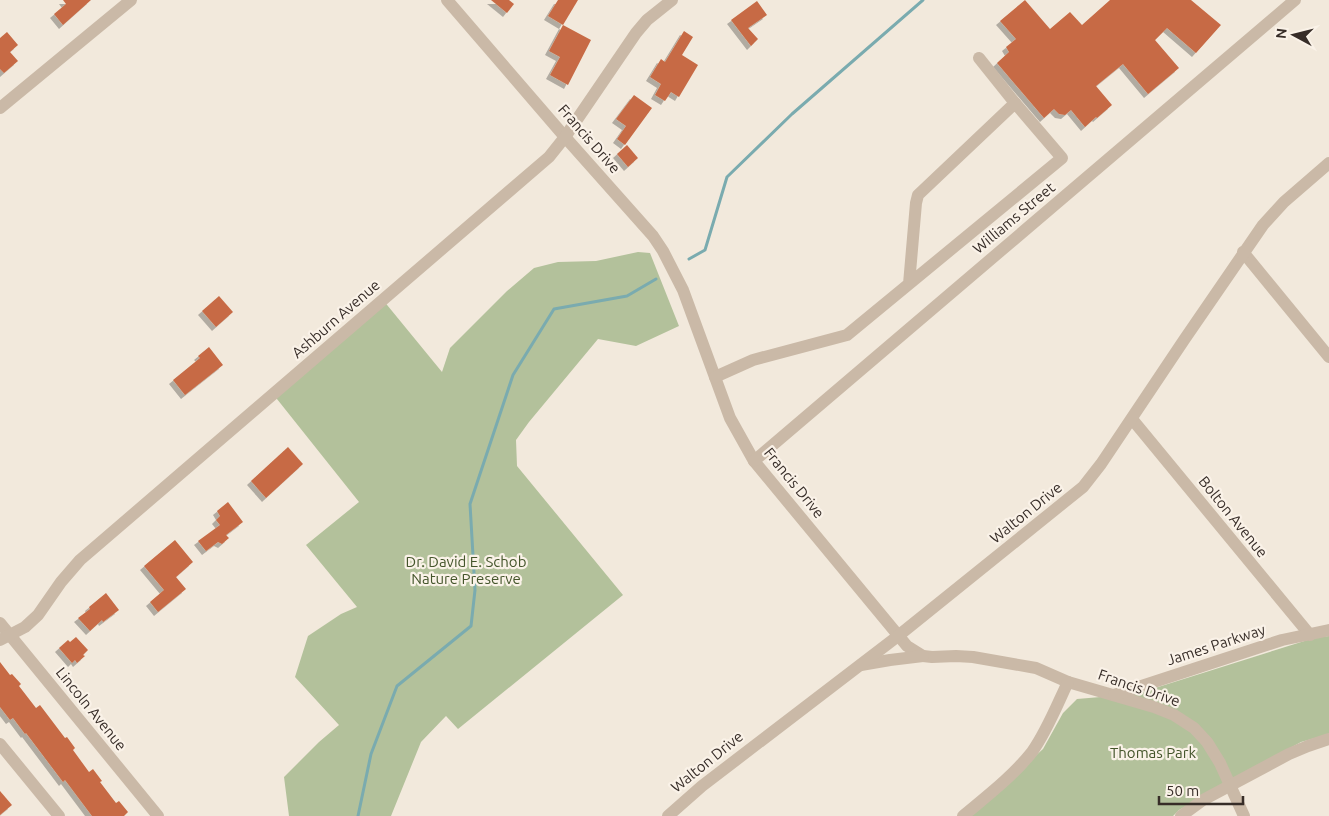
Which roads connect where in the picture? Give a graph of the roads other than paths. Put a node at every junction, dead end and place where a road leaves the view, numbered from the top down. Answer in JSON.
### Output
{"nodes":[{"id":1,"x":131,"y":0,"type":"edge"},
{"id":2,"x":447,"y":0,"type":"edge"},
{"id":3,"x":672,"y":0,"type":"edge"},
{"id":4,"x":1295,"y":0,"type":"edge"},
{"id":5,"x":979,"y":58,"type":"dead end"},
{"id":6,"x":1015,"y":103,"type":"junction"},
{"id":7,"x":0,"y":108,"type":"edge"},
{"id":8,"x":566,"y":137,"type":"junction"},
{"id":9,"x":1329,"y":163,"type":"edge"},
{"id":10,"x":1243,"y":252,"type":"junction"},
{"id":11,"x":909,"y":284,"type":"junction"},
{"id":12,"x":1329,"y":357,"type":"edge"},
{"id":13,"x":715,"y":377,"type":"junction"},
{"id":14,"x":1132,"y":419,"type":"junction"},
{"id":15,"x":754,"y":460,"type":"junction"},
{"id":16,"x":0,"y":624,"type":"edge"},
{"id":17,"x":1329,"y":630,"type":"edge"},
{"id":18,"x":1310,"y":635,"type":"junction"},
{"id":19,"x":898,"y":636,"type":"junction"},
{"id":20,"x":5,"y":638,"type":"edge"},
{"id":21,"x":924,"y":656,"type":"junction"},
{"id":22,"x":859,"y":666,"type":"junction"},
{"id":23,"x":1068,"y":682,"type":"junction"},
{"id":24,"x":1114,"y":695,"type":"junction"},
{"id":25,"x":1329,"y":739,"type":"edge"},
{"id":26,"x":0,"y":744,"type":"edge"},
{"id":27,"x":1230,"y":785,"type":"junction"},
{"id":28,"x":59,"y":816,"type":"edge"},
{"id":29,"x":158,"y":816,"type":"edge"},
{"id":30,"x":668,"y":816,"type":"edge"},
{"id":31,"x":964,"y":816,"type":"edge"},
{"id":32,"x":1181,"y":816,"type":"edge"},
{"id":33,"x":1244,"y":816,"type":"edge"}],
"edges":[{"from":1,"to":7,"type":"street"},
{"from":2,"to":8,"type":"street","name":"Francis Drive"},
{"from":3,"to":8,"type":"street","name":"Ashburn Avenue"},
{"from":4,"to":15,"type":"street","name":"Williams Street"},
{"from":5,"to":6,"type":"street"},
{"from":6,"to":11,"type":"street"},
{"from":6,"to":11,"type":"street"},
{"from":8,"to":13,"type":"street","name":"Francis Drive"},
{"from":8,"to":20,"type":"street","name":"Ashburn Avenue"},
{"from":9,"to":10,"type":"street","name":"Walton Drive"},
{"from":10,"to":12,"type":"street"},
{"from":10,"to":14,"type":"street","name":"Walton Drive"},
{"from":11,"to":13,"type":"street"},
{"from":13,"to":15,"type":"street","name":"Francis Drive"},
{"from":14,"to":18,"type":"street","name":"Bolton Avenue"},
{"from":14,"to":19,"type":"street","name":"Walton Drive"},
{"from":15,"to":19,"type":"street","name":"Francis Drive"},
{"from":16,"to":20,"type":"street","name":"Lincoln Avenue"},
{"from":17,"to":18,"type":"street","name":"James Parkway"},
{"from":18,"to":24,"type":"street","name":"James Parkway"},
{"from":19,"to":21,"type":"street","name":"Francis Drive"},
{"from":19,"to":22,"type":"street","name":"Walton Drive"},
{"from":20,"to":29,"type":"street","name":"Lincoln Avenue"},
{"from":21,"to":22,"type":"street"},
{"from":21,"to":23,"type":"street","name":"Francis Drive"},
{"from":22,"to":30,"type":"street","name":"Walton Drive"},
{"from":23,"to":24,"type":"street","name":"Francis Drive"},
{"from":23,"to":31,"type":"street"},
{"from":24,"to":27,"type":"street","name":"Francis Drive"},
{"from":25,"to":27,"type":"street"},
{"from":26,"to":28,"type":"street"},
{"from":27,"to":32,"type":"street"},
{"from":27,"to":33,"type":"street","name":"Francis Drive"}]}
